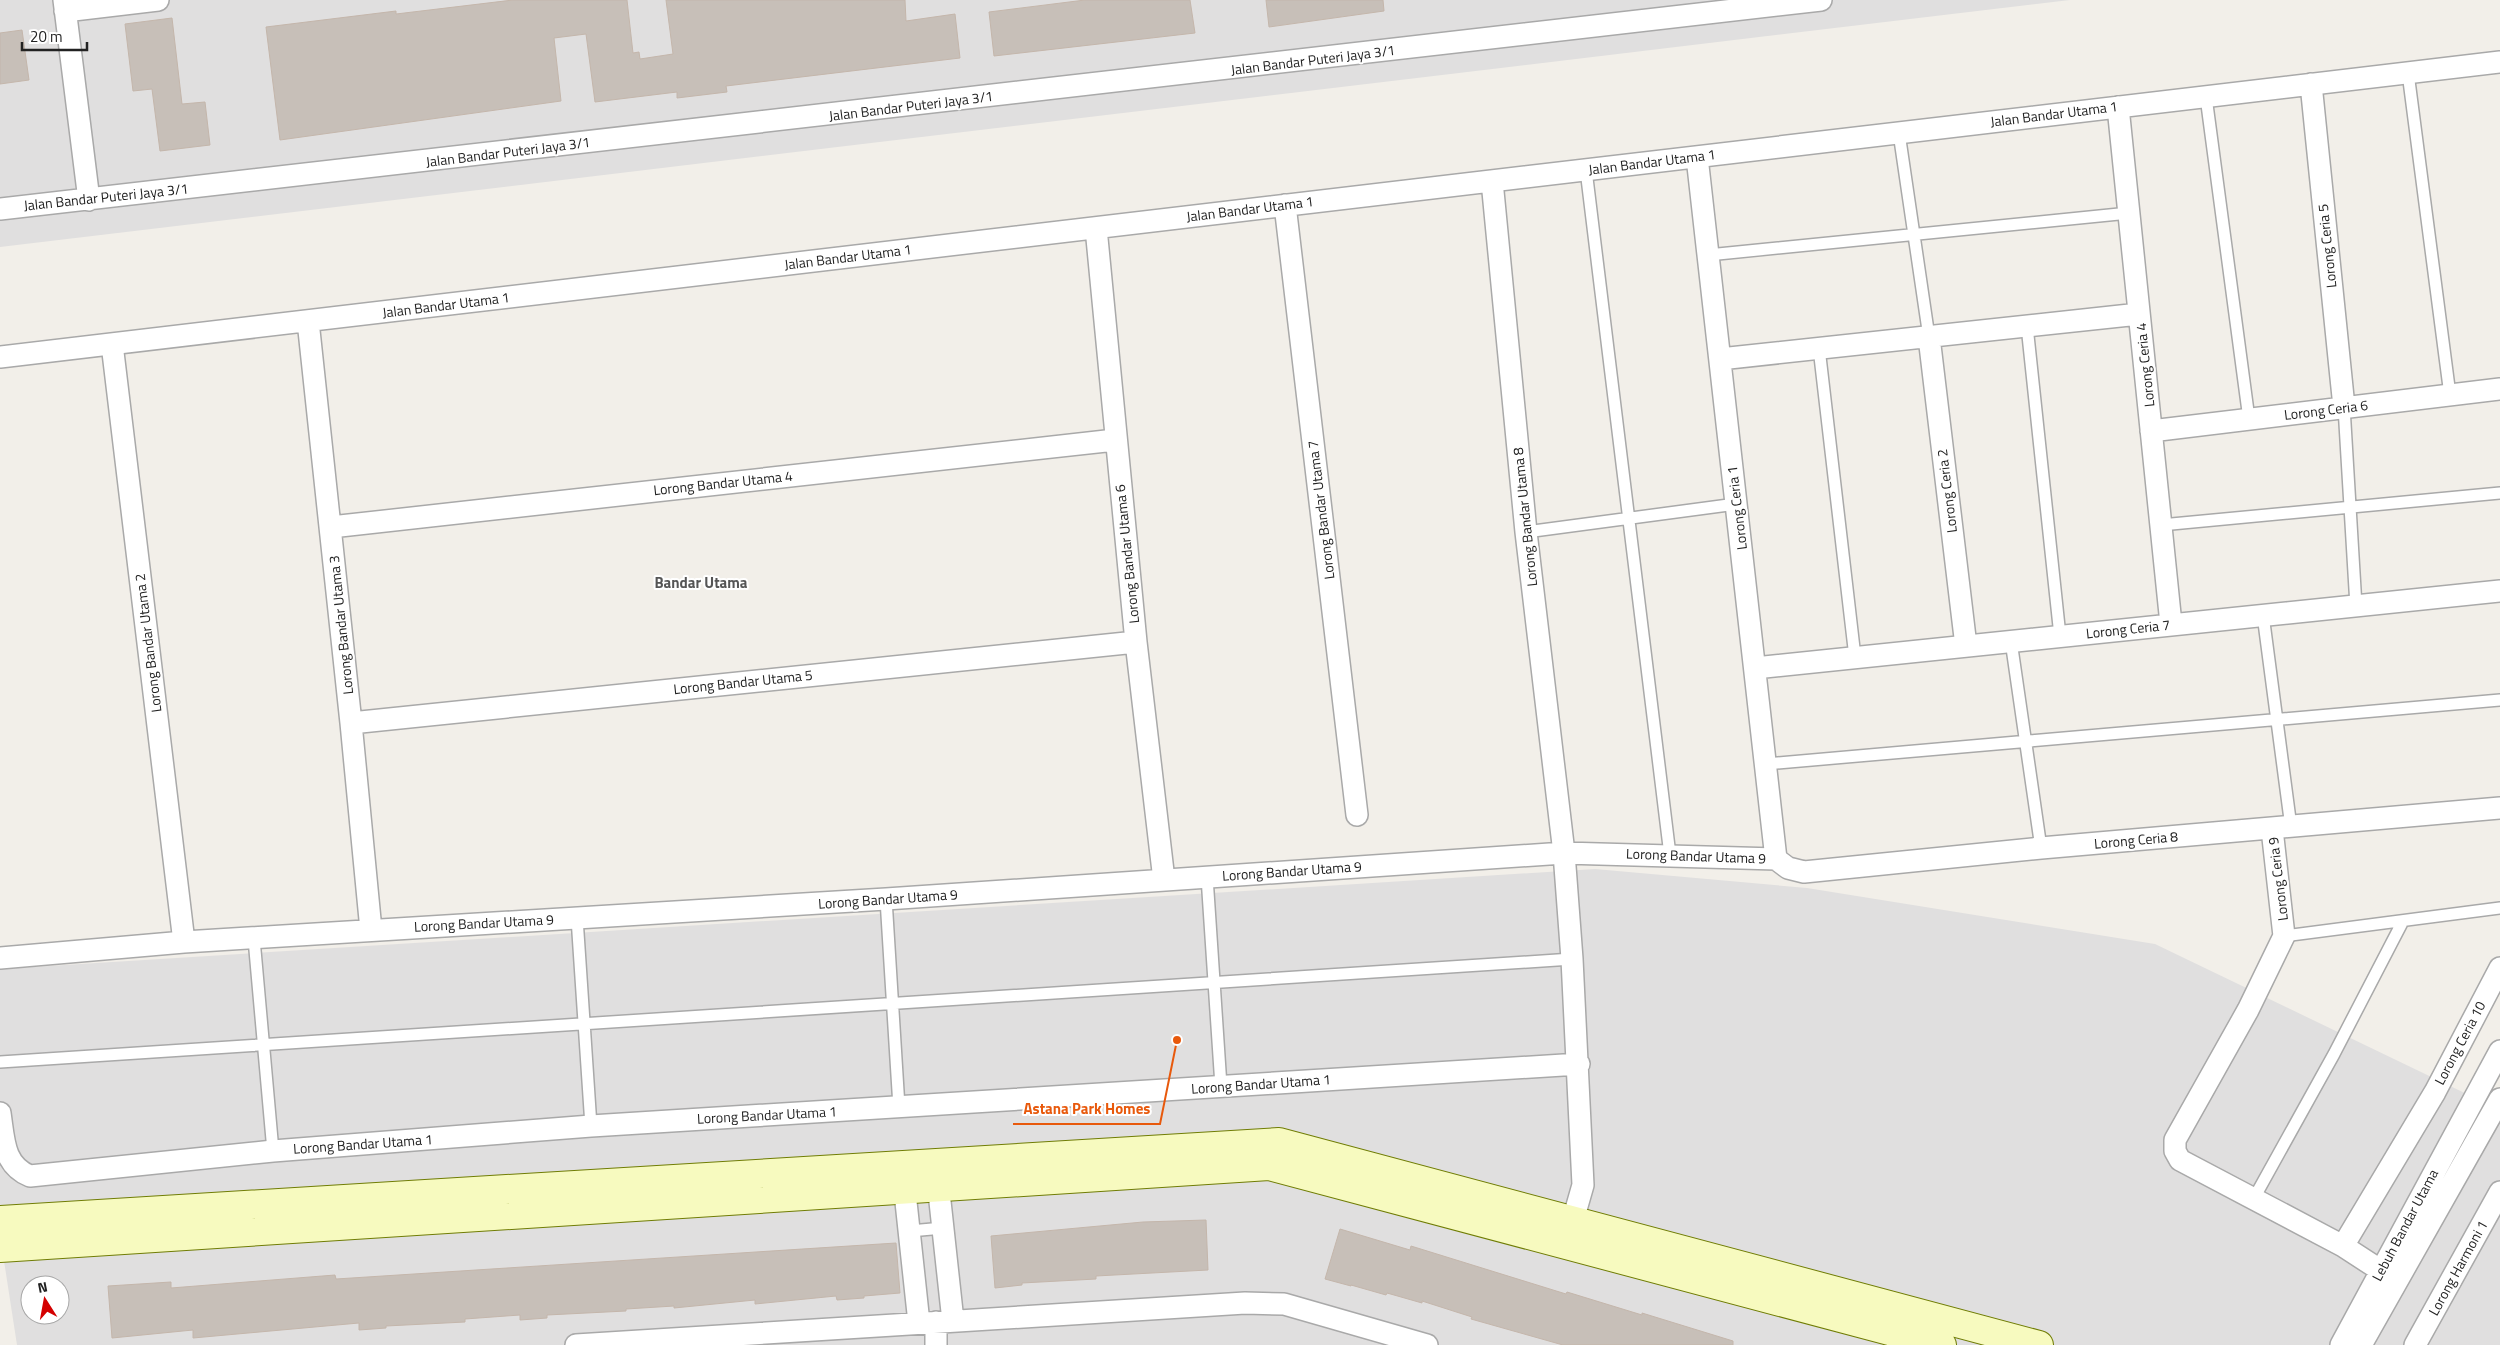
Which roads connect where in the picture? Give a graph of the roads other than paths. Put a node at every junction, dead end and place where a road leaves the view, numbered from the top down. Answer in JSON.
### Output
{"nodes":[{"id":1,"x":158,"y":0,"type":"edge"},
{"id":2,"x":1821,"y":0,"type":"edge"},
{"id":3,"x":65,"y":6,"type":"edge"},
{"id":4,"x":2500,"y":62,"type":"edge"},
{"id":5,"x":2408,"y":73,"type":"junction"},
{"id":6,"x":2310,"y":84,"type":"junction"},
{"id":7,"x":2206,"y":96,"type":"junction"},
{"id":8,"x":2118,"y":107,"type":"junction"},
{"id":9,"x":1899,"y":132,"type":"junction"},
{"id":10,"x":1696,"y":156,"type":"junction"},
{"id":11,"x":1586,"y":170,"type":"junction"},
{"id":12,"x":1492,"y":181,"type":"junction"},
{"id":13,"x":89,"y":200,"type":"junction"},
{"id":14,"x":1285,"y":205,"type":"junction"},
{"id":15,"x":0,"y":208,"type":"edge"},
{"id":16,"x":2129,"y":213,"type":"junction"},
{"id":17,"x":1096,"y":228,"type":"junction"},
{"id":18,"x":1914,"y":235,"type":"junction"},
{"id":19,"x":1708,"y":255,"type":"junction"},
{"id":20,"x":2139,"y":314,"type":"junction"},
{"id":21,"x":308,"y":321,"type":"junction"},
{"id":22,"x":2027,"y":326,"type":"junction"},
{"id":23,"x":1929,"y":336,"type":"junction"},
{"id":24,"x":112,"y":344,"type":"junction"},
{"id":25,"x":1819,"y":348,"type":"junction"},
{"id":26,"x":0,"y":357,"type":"edge"},
{"id":27,"x":1720,"y":359,"type":"junction"},
{"id":28,"x":2500,"y":389,"type":"edge"},
{"id":29,"x":2450,"y":395,"type":"junction"},
{"id":30,"x":2344,"y":407,"type":"junction"},
{"id":31,"x":2249,"y":419,"type":"junction"},
{"id":32,"x":2151,"y":431,"type":"junction"},
{"id":33,"x":1115,"y":440,"type":"junction"},
{"id":34,"x":2500,"y":493,"type":"edge"},
{"id":35,"x":1736,"y":504,"type":"junction"},
{"id":36,"x":2350,"y":507,"type":"junction"},
{"id":37,"x":1629,"y":519,"type":"junction"},
{"id":38,"x":2161,"y":525,"type":"junction"},
{"id":39,"x":330,"y":527,"type":"junction"},
{"id":40,"x":1526,"y":532,"type":"junction"},
{"id":41,"x":2500,"y":591,"type":"edge"},
{"id":42,"x":2356,"y":606,"type":"junction"},
{"id":43,"x":2263,"y":616,"type":"junction"},
{"id":44,"x":2171,"y":624,"type":"junction"},
{"id":45,"x":2060,"y":636,"type":"junction"},
{"id":46,"x":2012,"y":641,"type":"junction"},
{"id":47,"x":1136,"y":642,"type":"junction"},
{"id":48,"x":1966,"y":646,"type":"junction"},
{"id":49,"x":1855,"y":657,"type":"junction"},
{"id":50,"x":1755,"y":668,"type":"junction"},
{"id":51,"x":2500,"y":700,"type":"edge"},
{"id":52,"x":2277,"y":719,"type":"junction"},
{"id":53,"x":351,"y":723,"type":"junction"},
{"id":54,"x":2026,"y":741,"type":"junction"},
{"id":55,"x":1766,"y":764,"type":"junction"},
{"id":56,"x":2500,"y":808,"type":"edge"},
{"id":57,"x":1357,"y":815,"type":"dead end"},
{"id":58,"x":2281,"y":828,"type":"junction"},
{"id":59,"x":2041,"y":848,"type":"junction"},
{"id":60,"x":1564,"y":853,"type":"junction"},
{"id":61,"x":1670,"y":855,"type":"junction"},
{"id":62,"x":1776,"y":859,"type":"junction"},
{"id":63,"x":1207,"y":877,"type":"junction"},
{"id":64,"x":1164,"y":880,"type":"junction"},
{"id":65,"x":886,"y":899,"type":"junction"},
{"id":66,"x":2500,"y":908,"type":"edge"},
{"id":67,"x":577,"y":918,"type":"junction"},
{"id":68,"x":2403,"y":921,"type":"junction"},
{"id":69,"x":371,"y":930,"type":"junction"},
{"id":70,"x":2284,"y":936,"type":"junction"},
{"id":71,"x":254,"y":939,"type":"junction"},
{"id":72,"x":184,"y":942,"type":"junction"},
{"id":73,"x":0,"y":958,"type":"edge"},
{"id":74,"x":1572,"y":959,"type":"junction"},
{"id":75,"x":2500,"y":968,"type":"edge"},
{"id":76,"x":1214,"y":982,"type":"junction"},
{"id":77,"x":893,"y":1004,"type":"junction"},
{"id":78,"x":584,"y":1024,"type":"junction"},
{"id":79,"x":264,"y":1045,"type":"junction"},
{"id":80,"x":2500,"y":1051,"type":"edge"},
{"id":81,"x":0,"y":1062,"type":"edge"},
{"id":82,"x":1578,"y":1064,"type":"junction"},
{"id":83,"x":1222,"y":1086,"type":"junction"},
{"id":84,"x":2500,"y":1099,"type":"edge"},
{"id":85,"x":2469,"y":1105,"type":"junction"},
{"id":86,"x":899,"y":1108,"type":"junction"},
{"id":87,"x":0,"y":1113,"type":"edge"},
{"id":88,"x":2487,"y":1119,"type":"junction"},
{"id":89,"x":592,"y":1126,"type":"junction"},
{"id":90,"x":273,"y":1150,"type":"junction"},
{"id":91,"x":937,"y":1175,"type":"junction"},
{"id":92,"x":904,"y":1176,"type":"junction"},
{"id":93,"x":2500,"y":1192,"type":"edge"},
{"id":94,"x":2253,"y":1200,"type":"junction"},
{"id":95,"x":0,"y":1220,"type":"edge"},
{"id":96,"x":943,"y":1228,"type":"junction"},
{"id":97,"x":910,"y":1231,"type":"junction"},
{"id":98,"x":1570,"y":1232,"type":"junction"},
{"id":99,"x":2342,"y":1246,"type":"junction"},
{"id":100,"x":0,"y":1248,"type":"edge"},
{"id":101,"x":2380,"y":1270,"type":"junction"},
{"id":102,"x":936,"y":1322,"type":"junction"},
{"id":103,"x":576,"y":1345,"type":"edge"},
{"id":104,"x":936,"y":1345,"type":"edge"},
{"id":105,"x":1427,"y":1345,"type":"edge"},
{"id":106,"x":1942,"y":1345,"type":"edge"},
{"id":107,"x":2039,"y":1345,"type":"edge"},
{"id":108,"x":2341,"y":1345,"type":"edge"},
{"id":109,"x":2361,"y":1345,"type":"edge"},
{"id":110,"x":2415,"y":1345,"type":"edge"}],
"edges":[{"from":1,"to":3,"type":"street"},
{"from":2,"to":13,"type":"street","name":"Jalan Bandar Puteri Jaya 3/1"},
{"from":3,"to":13,"type":"street"},
{"from":4,"to":5,"type":"street","name":"Jalan Bandar Utama 1"},
{"from":5,"to":6,"type":"street","name":"Jalan Bandar Utama 1"},
{"from":5,"to":29,"type":"lane"},
{"from":6,"to":7,"type":"street","name":"Jalan Bandar Utama 1"},
{"from":6,"to":30,"type":"street","name":"Lorong Ceria 5"},
{"from":7,"to":8,"type":"street","name":"Jalan Bandar Utama 1"},
{"from":7,"to":31,"type":"lane"},
{"from":8,"to":9,"type":"street","name":"Jalan Bandar Utama 1"},
{"from":8,"to":16,"type":"street","name":"Lorong Ceria 4"},
{"from":9,"to":10,"type":"street","name":"Jalan Bandar Utama 1"},
{"from":9,"to":18,"type":"lane"},
{"from":10,"to":11,"type":"street","name":"Jalan Bandar Utama 1"},
{"from":10,"to":19,"type":"street","name":"Lorong Ceria 1"},
{"from":11,"to":12,"type":"street","name":"Jalan Bandar Utama 1"},
{"from":11,"to":37,"type":"lane"},
{"from":12,"to":14,"type":"street","name":"Jalan Bandar Utama 1"},
{"from":12,"to":40,"type":"street","name":"Lorong Bandar Utama 8"},
{"from":13,"to":15,"type":"street","name":"Jalan Bandar Puteri Jaya 3/1"},
{"from":14,"to":17,"type":"street","name":"Jalan Bandar Utama 1"},
{"from":14,"to":57,"type":"street","name":"Lorong Bandar Utama 7"},
{"from":16,"to":18,"type":"lane"},
{"from":16,"to":20,"type":"street","name":"Lorong Ceria 4"},
{"from":17,"to":21,"type":"street","name":"Jalan Bandar Utama 1"},
{"from":17,"to":33,"type":"street","name":"Lorong Bandar Utama 6"},
{"from":18,"to":19,"type":"lane"},
{"from":18,"to":23,"type":"lane"},
{"from":19,"to":27,"type":"street","name":"Lorong Ceria 1"},
{"from":20,"to":22,"type":"street"},
{"from":20,"to":32,"type":"street","name":"Lorong Ceria 4"},
{"from":21,"to":24,"type":"street","name":"Jalan Bandar Utama 1"},
{"from":21,"to":39,"type":"street","name":"Lorong Bandar Utama 3"},
{"from":22,"to":23,"type":"street"},
{"from":22,"to":45,"type":"lane"},
{"from":23,"to":25,"type":"street"},
{"from":23,"to":48,"type":"street","name":"Lorong Ceria 2"},
{"from":24,"to":26,"type":"street","name":"Jalan Bandar Utama 1"},
{"from":24,"to":72,"type":"street","name":"Lorong Bandar Utama 2"},
{"from":25,"to":27,"type":"street"},
{"from":25,"to":49,"type":"lane"},
{"from":27,"to":35,"type":"street","name":"Lorong Ceria 1"},
{"from":28,"to":29,"type":"street","name":"Lorong Ceria 6"},
{"from":29,"to":30,"type":"street","name":"Lorong Ceria 6"},
{"from":30,"to":31,"type":"street","name":"Lorong Ceria 6"},
{"from":30,"to":36,"type":"lane"},
{"from":31,"to":32,"type":"street","name":"Lorong Ceria 6"},
{"from":32,"to":38,"type":"street","name":"Lorong Ceria 4"},
{"from":33,"to":39,"type":"street","name":"Lorong Bandar Utama 4"},
{"from":33,"to":47,"type":"street","name":"Lorong Bandar Utama 6"},
{"from":34,"to":36,"type":"lane"},
{"from":35,"to":37,"type":"lane"},
{"from":35,"to":50,"type":"street","name":"Lorong Ceria 1"},
{"from":36,"to":38,"type":"lane"},
{"from":36,"to":42,"type":"lane"},
{"from":37,"to":40,"type":"lane"},
{"from":37,"to":61,"type":"lane"},
{"from":38,"to":44,"type":"street","name":"Lorong Ceria 4"},
{"from":39,"to":53,"type":"street","name":"Lorong Bandar Utama 3"},
{"from":40,"to":60,"type":"street","name":"Lorong Bandar Utama 8"},
{"from":41,"to":42,"type":"street","name":"Lorong Ceria 7"},
{"from":42,"to":43,"type":"street","name":"Lorong Ceria 7"},
{"from":43,"to":44,"type":"street","name":"Lorong Ceria 7"},
{"from":43,"to":52,"type":"lane"},
{"from":44,"to":45,"type":"street","name":"Lorong Ceria 7"},
{"from":45,"to":46,"type":"street","name":"Lorong Ceria 7"},
{"from":46,"to":48,"type":"street","name":"Lorong Ceria 7"},
{"from":46,"to":54,"type":"lane"},
{"from":47,"to":53,"type":"street","name":"Lorong Bandar Utama 5"},
{"from":47,"to":64,"type":"street","name":"Lorong Bandar Utama 6"},
{"from":48,"to":49,"type":"street","name":"Lorong Ceria 7"},
{"from":49,"to":50,"type":"street","name":"Lorong Ceria 7"},
{"from":50,"to":55,"type":"street","name":"Lorong Ceria 1"},
{"from":51,"to":52,"type":"lane"},
{"from":52,"to":54,"type":"lane"},
{"from":52,"to":58,"type":"lane"},
{"from":53,"to":69,"type":"street","name":"Lorong Bandar Utama 3"},
{"from":54,"to":55,"type":"lane"},
{"from":54,"to":59,"type":"lane"},
{"from":55,"to":62,"type":"street","name":"Lorong Ceria 1"},
{"from":56,"to":58,"type":"street","name":"Lorong Ceria 8"},
{"from":58,"to":59,"type":"street","name":"Lorong Ceria 8"},
{"from":58,"to":70,"type":"street","name":"Lorong Ceria 9"},
{"from":59,"to":62,"type":"street","name":"Lorong Ceria 8"},
{"from":60,"to":61,"type":"street","name":"Lorong Bandar Utama 9"},
{"from":60,"to":63,"type":"street","name":"Lorong Bandar Utama 9"},
{"from":60,"to":74,"type":"street","name":"Lorong Bandar Utama 8"},
{"from":61,"to":62,"type":"street","name":"Lorong Bandar Utama 9"},
{"from":63,"to":64,"type":"street","name":"Lorong Bandar Utama 9"},
{"from":63,"to":76,"type":"lane"},
{"from":64,"to":65,"type":"street","name":"Lorong Bandar Utama 9"},
{"from":65,"to":67,"type":"street","name":"Lorong Bandar Utama 9"},
{"from":65,"to":77,"type":"lane"},
{"from":66,"to":68,"type":"lane"},
{"from":67,"to":69,"type":"street","name":"Lorong Bandar Utama 9"},
{"from":67,"to":78,"type":"lane"},
{"from":68,"to":70,"type":"lane"},
{"from":68,"to":94,"type":"lane"},
{"from":69,"to":71,"type":"street","name":"Lorong Bandar Utama 9"},
{"from":70,"to":94,"type":"street","name":"Lorong Ceria 9"},
{"from":71,"to":72,"type":"street","name":"Lorong Bandar Utama 9"},
{"from":71,"to":79,"type":"lane"},
{"from":72,"to":73,"type":"street","name":"Lorong Bandar Utama 9"},
{"from":74,"to":76,"type":"lane"},
{"from":74,"to":82,"type":"street","name":"Lorong Bandar Utama 8"},
{"from":75,"to":99,"type":"street","name":"Lorong Ceria 10"},
{"from":76,"to":77,"type":"lane"},
{"from":76,"to":83,"type":"lane"},
{"from":77,"to":78,"type":"lane"},
{"from":77,"to":86,"type":"lane"},
{"from":78,"to":79,"type":"lane"},
{"from":78,"to":89,"type":"lane"},
{"from":79,"to":81,"type":"lane"},
{"from":79,"to":90,"type":"lane"},
{"from":80,"to":85,"type":"street","name":"Lebuh Bandar Utama"},
{"from":82,"to":83,"type":"street","name":"Lorong Bandar Utama 1"},
{"from":82,"to":98,"type":"street","name":"Lorong Bandar Utama 8"},
{"from":83,"to":86,"type":"street","name":"Lorong Bandar Utama 1"},
{"from":84,"to":88,"type":"street","name":"Lebuh Bandar Utama"},
{"from":85,"to":88,"type":"street"},
{"from":85,"to":101,"type":"street","name":"Lebuh Bandar Utama"},
{"from":86,"to":89,"type":"street","name":"Lorong Bandar Utama 1"},
{"from":87,"to":90,"type":"street","name":"Lorong Bandar Utama 1"},
{"from":88,"to":109,"type":"street","name":"Lebuh Bandar Utama"},
{"from":89,"to":90,"type":"street","name":"Lorong Bandar Utama 1"},
{"from":91,"to":92,"type":"street"},
{"from":91,"to":96,"type":"street"},
{"from":91,"to":98,"type":"street"},
{"from":92,"to":95,"type":"street"},
{"from":92,"to":97,"type":"street"},
{"from":92,"to":100,"type":"street"},
{"from":93,"to":110,"type":"street","name":"Lorong Harmoni 1"},
{"from":94,"to":99,"type":"street","name":"Lorong Ceria 9"},
{"from":96,"to":97,"type":"lane"},
{"from":96,"to":102,"type":"street"},
{"from":97,"to":102,"type":"street"},
{"from":98,"to":106,"type":"street"},
{"from":98,"to":107,"type":"street"},
{"from":99,"to":101,"type":"street","name":"Lorong Ceria 9"},
{"from":101,"to":108,"type":"street","name":"Lebuh Bandar Utama"},
{"from":102,"to":103,"type":"street"},
{"from":102,"to":104,"type":"street"},
{"from":102,"to":105,"type":"street"}]}
